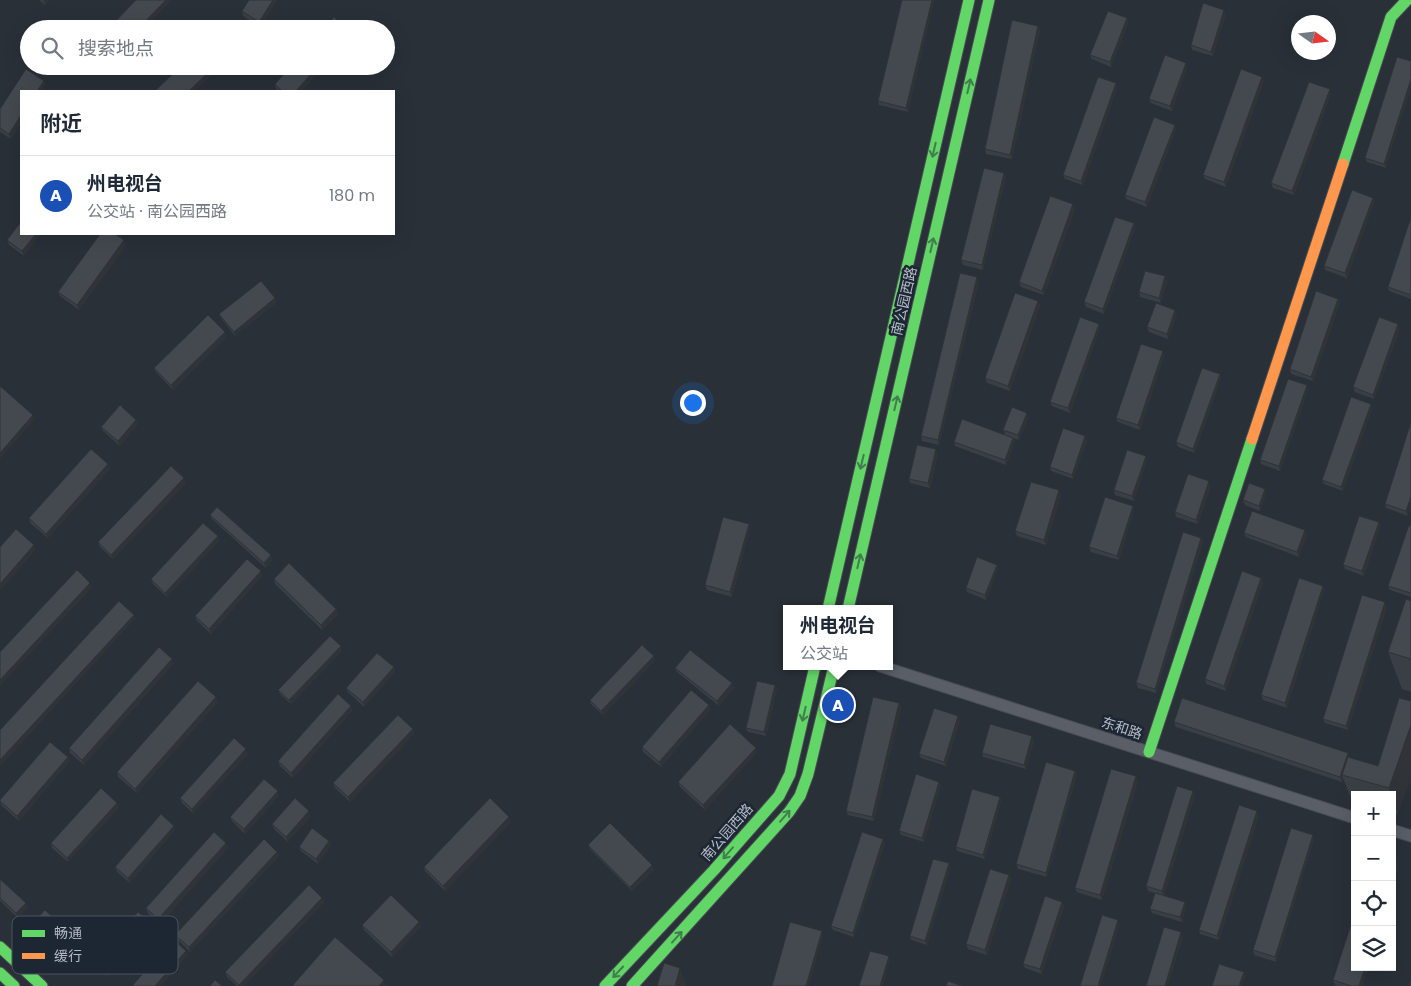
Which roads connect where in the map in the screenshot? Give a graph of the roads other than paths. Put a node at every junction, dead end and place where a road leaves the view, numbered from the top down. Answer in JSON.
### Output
{"nodes":[{"id":1,"x":969,"y":0,"type":"edge"},
{"id":2,"x":989,"y":0,"type":"edge"},
{"id":3,"x":1407,"y":0,"type":"edge"},
{"id":4,"x":829,"y":605,"type":"edge"},
{"id":5,"x":849,"y":605,"type":"edge"},
{"id":6,"x":814,"y":670,"type":"edge"},
{"id":7,"x":833,"y":670,"type":"edge"},
{"id":8,"x":893,"y":670,"type":"edge"},
{"id":9,"x":1149,"y":752,"type":"junction"},
{"id":10,"x":1351,"y":817,"type":"edge"},
{"id":11,"x":1396,"y":831,"type":"edge"},
{"id":12,"x":1411,"y":836,"type":"edge"},
{"id":13,"x":0,"y":947,"type":"edge"},
{"id":14,"x":12,"y":958,"type":"edge"},
{"id":15,"x":0,"y":973,"type":"edge"},
{"id":16,"x":29,"y":974,"type":"edge"},
{"id":17,"x":14,"y":986,"type":"edge"},
{"id":18,"x":42,"y":986,"type":"edge"},
{"id":19,"x":604,"y":986,"type":"edge"},
{"id":20,"x":632,"y":986,"type":"edge"}],
"edges":[{"from":1,"to":4,"type":"main road","name":"南公园西路","one_way":true},
{"from":5,"to":2,"type":"main road","name":"南公园西路","one_way":true},
{"from":3,"to":9,"type":"main road"},
{"from":6,"to":19,"type":"main road","name":"南公园西路","one_way":true},
{"from":20,"to":7,"type":"main road","one_way":true},
{"from":8,"to":9,"type":"street","name":"东和路"},
{"from":9,"to":10,"type":"street","name":"东和路"},
{"from":11,"to":12,"type":"street"},
{"from":13,"to":14,"type":"main road"},
{"from":15,"to":17,"type":"main road"},
{"from":16,"to":18,"type":"main road"}]}
